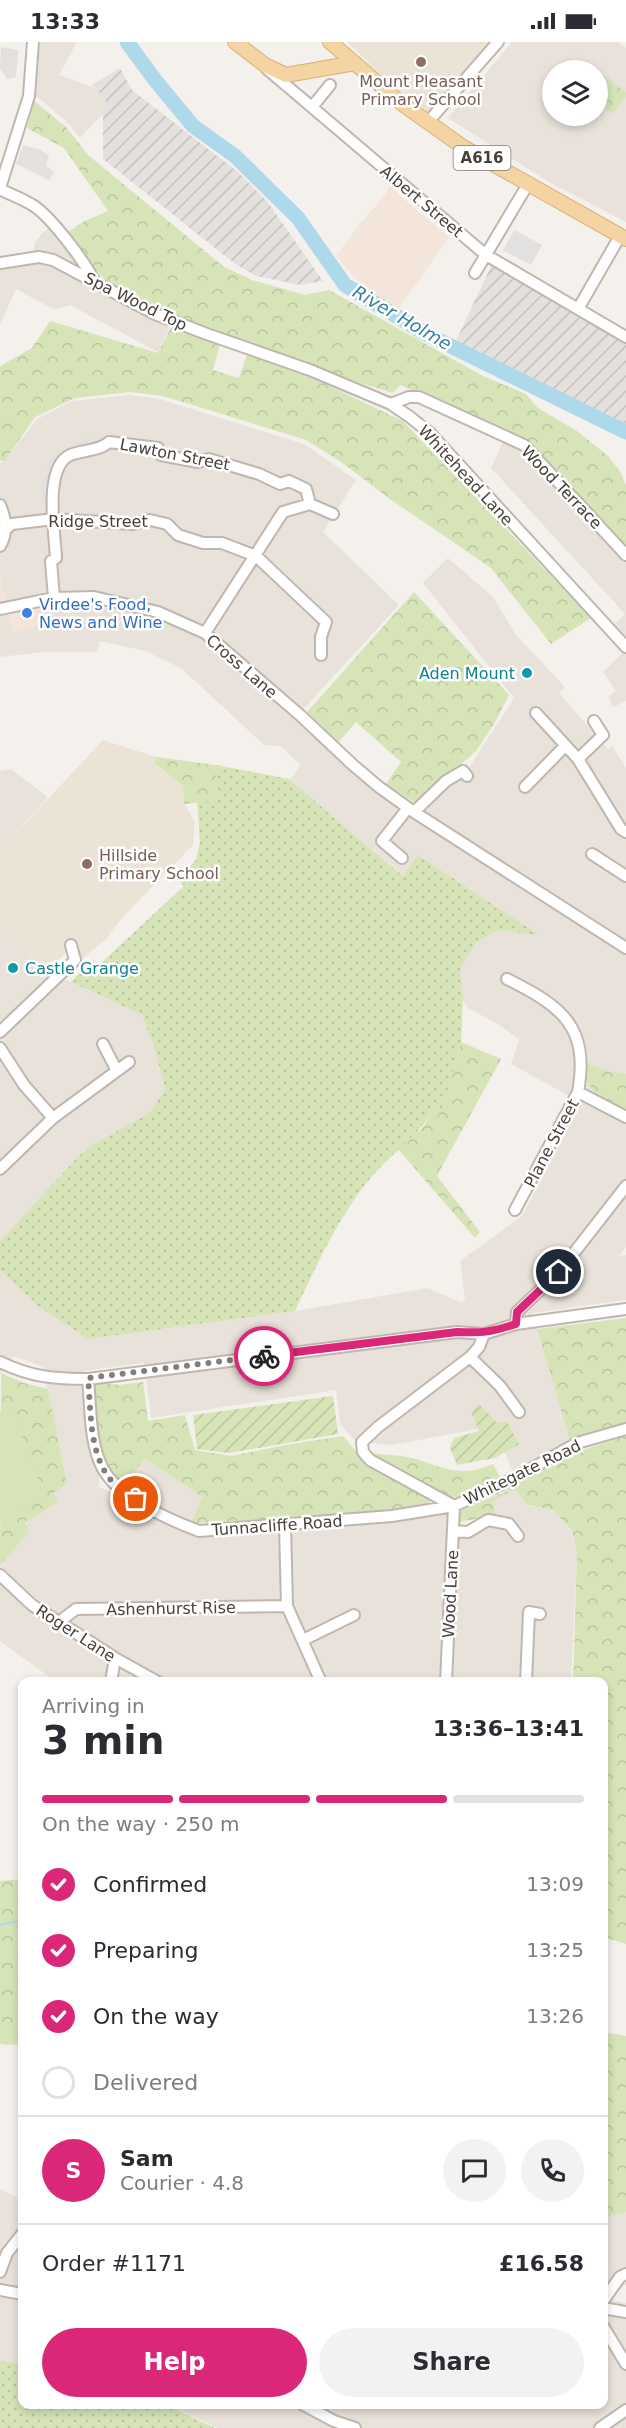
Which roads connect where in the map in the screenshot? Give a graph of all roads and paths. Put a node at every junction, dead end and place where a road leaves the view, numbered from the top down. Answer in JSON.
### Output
{"nodes":[{"id":1,"x":33,"y":42,"type":"edge"},
{"id":2,"x":235,"y":42,"type":"edge"},
{"id":3,"x":330,"y":42,"type":"edge"},
{"id":4,"x":498,"y":42,"type":"edge"},
{"id":5,"x":355,"y":63,"type":"junction"},
{"id":6,"x":265,"y":65,"type":"junction"},
{"id":7,"x":330,"y":86,"type":"dead end"},
{"id":8,"x":312,"y":107,"type":"junction"},
{"id":9,"x":428,"y":122,"type":"junction"},
{"id":10,"x":528,"y":184,"type":"junction"},
{"id":11,"x":0,"y":189,"type":"edge"},
{"id":12,"x":623,"y":237,"type":"edge"},
{"id":13,"x":486,"y":255,"type":"junction"},
{"id":14,"x":0,"y":263,"type":"edge"},
{"id":15,"x":475,"y":273,"type":"dead end"},
{"id":16,"x":94,"y":280,"type":"junction"},
{"id":17,"x":578,"y":309,"type":"junction"},
{"id":18,"x":626,"y":338,"type":"edge"},
{"id":19,"x":270,"y":354,"type":"joint"},
{"id":20,"x":391,"y":404,"type":"junction"},
{"id":21,"x":310,"y":504,"type":"junction"},
{"id":22,"x":0,"y":505,"type":"edge"},
{"id":23,"x":333,"y":514,"type":"dead end"},
{"id":24,"x":54,"y":519,"type":"junction"},
{"id":25,"x":6,"y":529,"type":"junction"},
{"id":26,"x":0,"y":546,"type":"edge"},
{"id":27,"x":626,"y":555,"type":"edge"},
{"id":28,"x":256,"y":556,"type":"junction"},
{"id":29,"x":54,"y":597,"type":"junction"},
{"id":30,"x":0,"y":609,"type":"edge"},
{"id":31,"x":205,"y":633,"type":"junction"},
{"id":32,"x":321,"y":638,"type":"junction"},
{"id":33,"x":330,"y":647,"type":"dead end"},
{"id":34,"x":626,"y":647,"type":"edge"},
{"id":35,"x":321,"y":655,"type":"dead end"},
{"id":36,"x":536,"y":713,"type":"dead end"},
{"id":37,"x":594,"y":721,"type":"dead end"},
{"id":38,"x":565,"y":746,"type":"junction"},
{"id":39,"x":578,"y":759,"type":"junction"},
{"id":40,"x":466,"y":776,"type":"dead end"},
{"id":41,"x":531,"y":785,"type":"dead end"},
{"id":42,"x":411,"y":810,"type":"junction"},
{"id":43,"x":626,"y":832,"type":"edge"},
{"id":44,"x":592,"y":854,"type":"dead end"},
{"id":45,"x":402,"y":858,"type":"dead end"},
{"id":46,"x":626,"y":876,"type":"edge"},
{"id":47,"x":71,"y":945,"type":"dead end"},
{"id":48,"x":626,"y":948,"type":"edge"},
{"id":49,"x":507,"y":979,"type":"dead end"},
{"id":50,"x":0,"y":1032,"type":"edge"},
{"id":51,"x":103,"y":1044,"type":"dead end"},
{"id":52,"x":0,"y":1048,"type":"edge"},
{"id":53,"x":129,"y":1062,"type":"dead end"},
{"id":54,"x":116,"y":1070,"type":"junction"},
{"id":55,"x":578,"y":1092,"type":"junction"},
{"id":56,"x":626,"y":1117,"type":"edge"},
{"id":57,"x":53,"y":1118,"type":"junction"},
{"id":58,"x":0,"y":1169,"type":"edge"},
{"id":59,"x":626,"y":1186,"type":"edge"},
{"id":60,"x":515,"y":1210,"type":"dead end"},
{"id":61,"x":626,"y":1309,"type":"edge"},
{"id":62,"x":516,"y":1324,"type":"junction"},
{"id":63,"x":484,"y":1334,"type":"junction"},
{"id":64,"x":470,"y":1357,"type":"junction"},
{"id":65,"x":0,"y":1362,"type":"edge"},
{"id":66,"x":88,"y":1378,"type":"junction"},
{"id":67,"x":519,"y":1412,"type":"dead end"},
{"id":68,"x":626,"y":1429,"type":"edge"},
{"id":69,"x":454,"y":1506,"type":"junction"},
{"id":70,"x":285,"y":1525,"type":"junction"},
{"id":71,"x":453,"y":1531,"type":"junction"},
{"id":72,"x":518,"y":1536,"type":"dead end"},
{"id":73,"x":0,"y":1575,"type":"edge"},
{"id":74,"x":287,"y":1606,"type":"junction"},
{"id":75,"x":540,"y":1614,"type":"dead end"},
{"id":76,"x":354,"y":1615,"type":"dead end"},
{"id":77,"x":59,"y":1622,"type":"junction"},
{"id":78,"x":303,"y":1640,"type":"junction"},
{"id":79,"x":114,"y":1658,"type":"junction"},
{"id":80,"x":112,"y":1677,"type":"edge"},
{"id":81,"x":149,"y":1677,"type":"edge"},
{"id":82,"x":319,"y":1677,"type":"edge"},
{"id":83,"x":446,"y":1677,"type":"edge"},
{"id":84,"x":526,"y":1677,"type":"edge"},
{"id":85,"x":18,"y":2239,"type":"edge"},
{"id":86,"x":0,"y":2272,"type":"edge"},
{"id":87,"x":626,"y":2274,"type":"edge"},
{"id":88,"x":0,"y":2290,"type":"edge"},
{"id":89,"x":18,"y":2293,"type":"edge"},
{"id":90,"x":608,"y":2294,"type":"edge"},
{"id":91,"x":608,"y":2309,"type":"edge"},
{"id":92,"x":626,"y":2312,"type":"edge"},
{"id":93,"x":608,"y":2333,"type":"edge"},
{"id":94,"x":626,"y":2364,"type":"edge"},
{"id":95,"x":311,"y":2409,"type":"edge"},
{"id":96,"x":626,"y":2410,"type":"edge"},
{"id":97,"x":606,"y":2426,"type":"edge"},
{"id":98,"x":355,"y":2428,"type":"edge"}],
"edges":[{"from":1,"to":11,"type":"street"},
{"from":2,"to":6,"type":"main road","name":"Albert Street"},
{"from":3,"to":5,"type":"main road","number":"A616"},
{"from":4,"to":9,"type":"street"},
{"from":5,"to":6,"type":"main road"},
{"from":5,"to":9,"type":"main road","number":"A616"},
{"from":6,"to":8,"type":"street","name":"Albert Street"},
{"from":7,"to":8,"type":"street"},
{"from":8,"to":13,"type":"street","name":"Albert Street"},
{"from":9,"to":10,"type":"main road","number":"A616"},
{"from":10,"to":12,"type":"main road","number":"A616"},
{"from":10,"to":13,"type":"street"},
{"from":11,"to":16,"type":"street"},
{"from":12,"to":17,"type":"street"},
{"from":13,"to":15,"type":"street"},
{"from":13,"to":17,"type":"street","name":"Albert Street"},
{"from":14,"to":16,"type":"street","name":"Spa Wood Top"},
{"from":16,"to":19,"type":"street","name":"Spa Wood Top"},
{"from":17,"to":18,"type":"street","name":"Albert Street"},
{"from":19,"to":20,"type":"street","name":"Whitehead Lane"},
{"from":20,"to":27,"type":"street","name":"Wood Terrace"},
{"from":20,"to":34,"type":"street","name":"Whitehead Lane"},
{"from":21,"to":23,"type":"street"},
{"from":21,"to":24,"type":"street","name":"Lawton Street"},
{"from":21,"to":28,"type":"street"},
{"from":22,"to":25,"type":"street"},
{"from":24,"to":25,"type":"street","name":"Ridge Street"},
{"from":24,"to":28,"type":"street","name":"Ridge Street"},
{"from":24,"to":29,"type":"street","name":"Lawton Street"},
{"from":25,"to":26,"type":"street"},
{"from":28,"to":31,"type":"street"},
{"from":28,"to":32,"type":"street"},
{"from":29,"to":30,"type":"street","name":"Cross Lane"},
{"from":29,"to":31,"type":"street","name":"Cross Lane"},
{"from":31,"to":42,"type":"street","name":"Cross Lane"},
{"from":32,"to":33,"type":"street"},
{"from":32,"to":35,"type":"street"},
{"from":36,"to":38,"type":"street"},
{"from":37,"to":39,"type":"street"},
{"from":38,"to":39,"type":"street"},
{"from":38,"to":41,"type":"street"},
{"from":39,"to":43,"type":"street"},
{"from":40,"to":42,"type":"street"},
{"from":42,"to":45,"type":"street"},
{"from":42,"to":48,"type":"street","name":"Cross Lane"},
{"from":44,"to":46,"type":"street"},
{"from":47,"to":50,"type":"street"},
{"from":49,"to":55,"type":"street"},
{"from":51,"to":54,"type":"street"},
{"from":52,"to":57,"type":"street"},
{"from":53,"to":54,"type":"street"},
{"from":54,"to":57,"type":"street"},
{"from":55,"to":56,"type":"street","name":"Plane Street"},
{"from":55,"to":60,"type":"street","name":"Plane Street"},
{"from":57,"to":58,"type":"street"},
{"from":59,"to":62,"type":"street"},
{"from":61,"to":62,"type":"street"},
{"from":62,"to":63,"type":"street"},
{"from":63,"to":64,"type":"street"},
{"from":63,"to":66,"type":"street"},
{"from":64,"to":67,"type":"street"},
{"from":64,"to":69,"type":"street"},
{"from":65,"to":66,"type":"street"},
{"from":66,"to":70,"type":"street","name":"Tunnacliffe Road"},
{"from":68,"to":69,"type":"street","name":"Whitegate Road"},
{"from":69,"to":70,"type":"street","name":"Tunnacliffe Road"},
{"from":69,"to":71,"type":"street","name":"Wood Lane"},
{"from":70,"to":74,"type":"street"},
{"from":71,"to":72,"type":"street"},
{"from":71,"to":83,"type":"street","name":"Wood Lane"},
{"from":73,"to":77,"type":"street","name":"Roger Lane"},
{"from":74,"to":77,"type":"street","name":"Ashenhurst Rise"},
{"from":74,"to":78,"type":"street"},
{"from":75,"to":84,"type":"street"},
{"from":76,"to":78,"type":"street"},
{"from":77,"to":79,"type":"street","name":"Roger Lane"},
{"from":78,"to":82,"type":"street"},
{"from":79,"to":80,"type":"street"},
{"from":79,"to":81,"type":"street","name":"Roger Lane"},
{"from":85,"to":86,"type":"street"},
{"from":87,"to":90,"type":"street"},
{"from":88,"to":89,"type":"street"},
{"from":91,"to":92,"type":"street"},
{"from":93,"to":94,"type":"street"},
{"from":95,"to":98,"type":"street"},
{"from":96,"to":97,"type":"street"}]}
